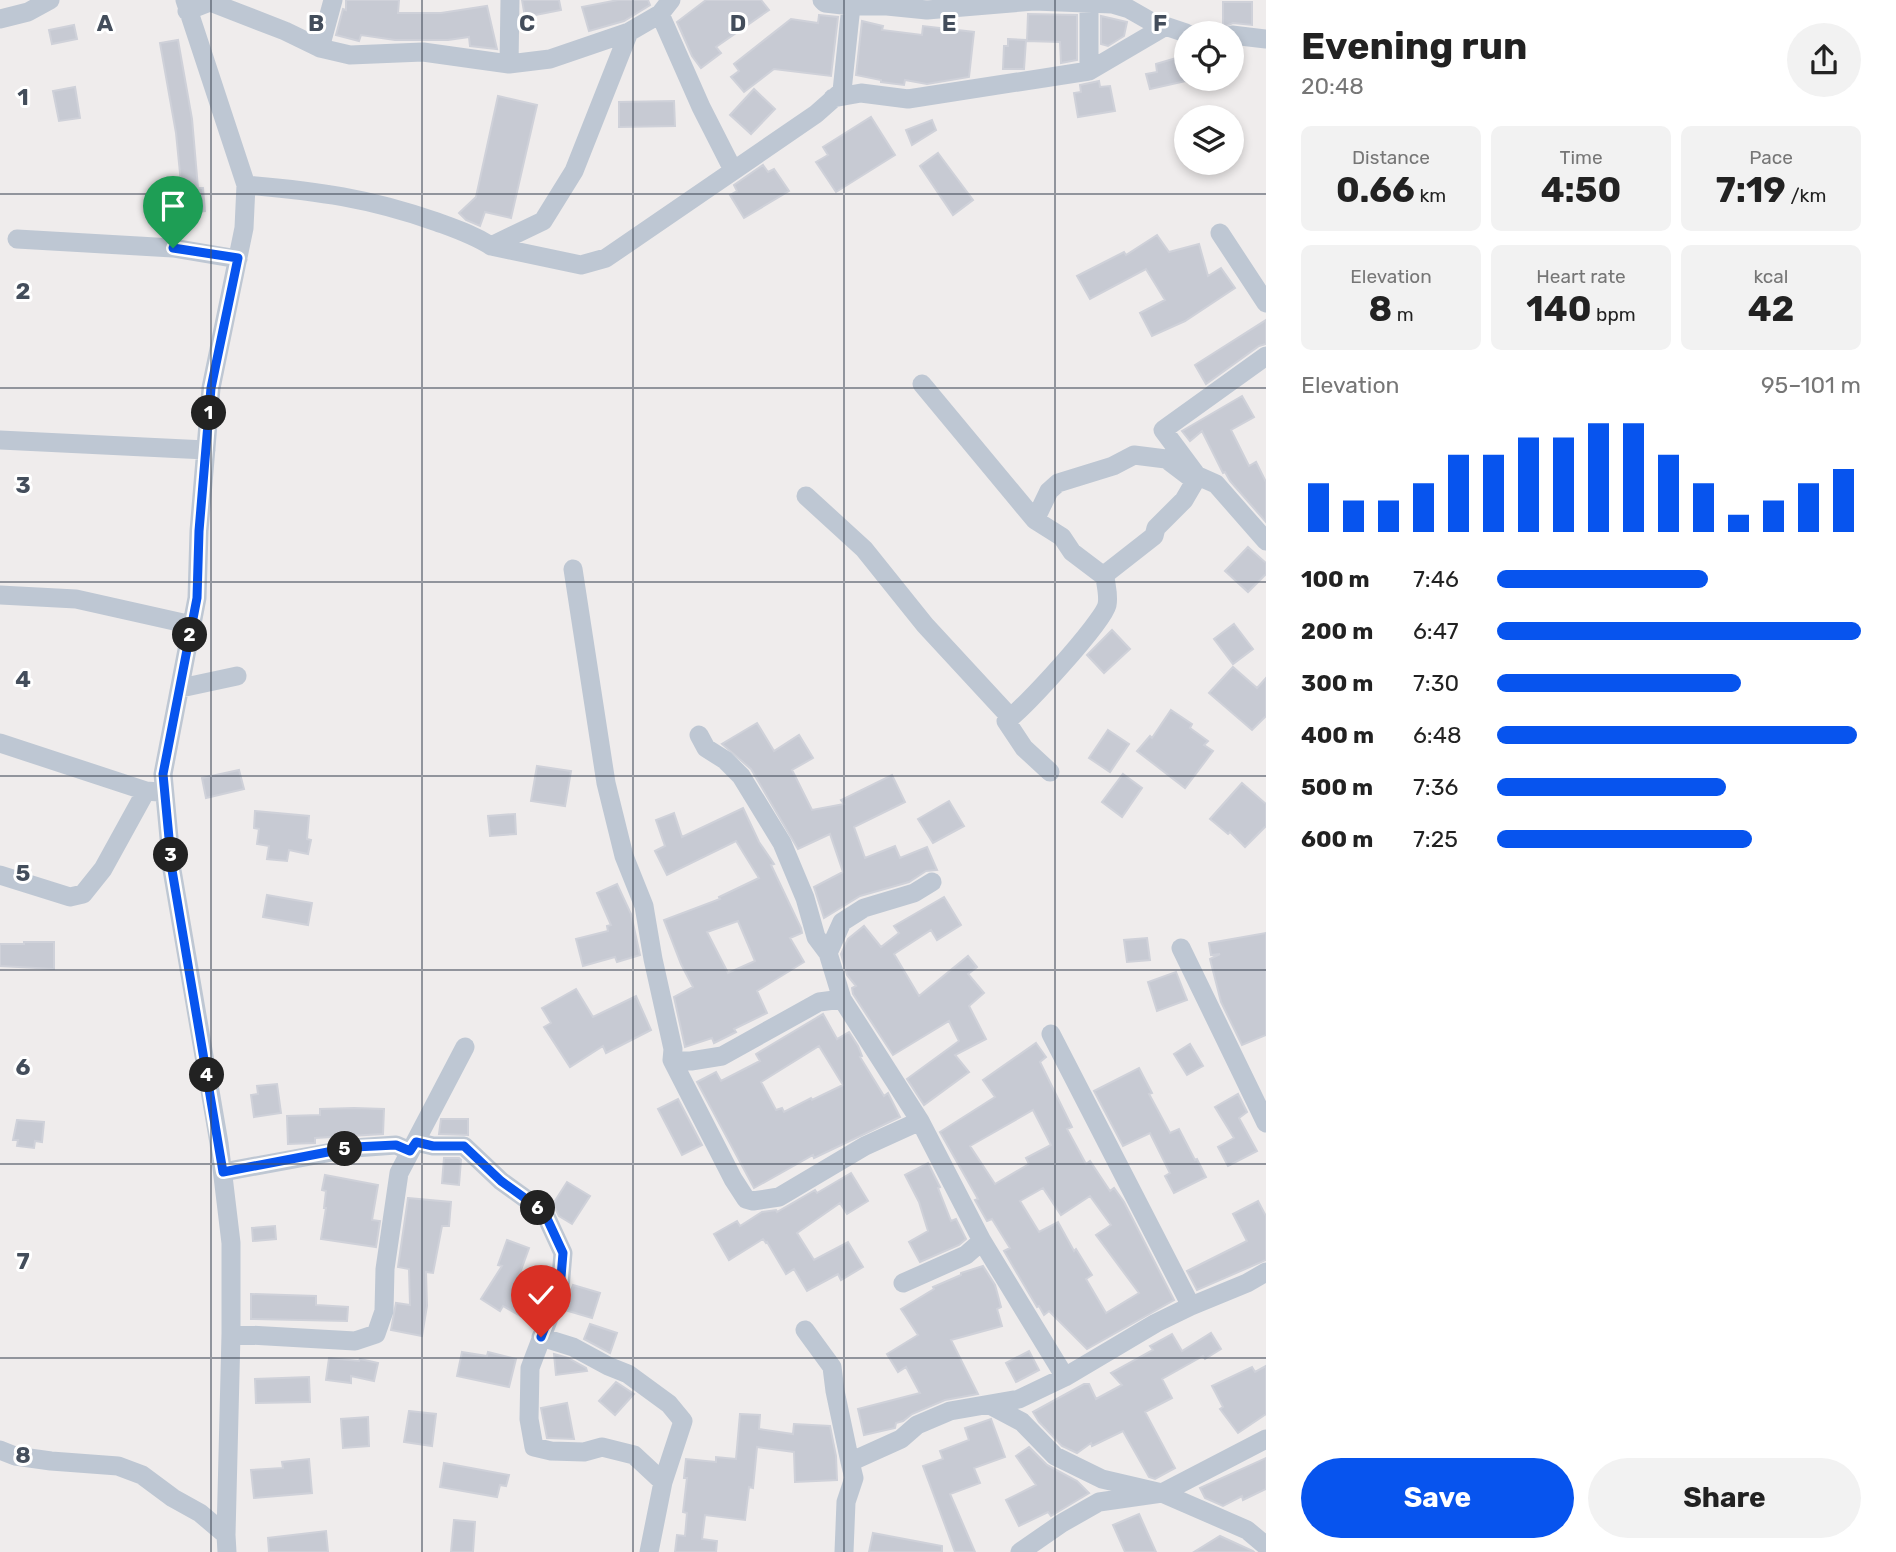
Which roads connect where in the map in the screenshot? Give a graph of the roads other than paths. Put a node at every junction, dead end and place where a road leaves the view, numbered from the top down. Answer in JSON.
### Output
{"nodes":[{"id":1,"x":50,"y":0,"type":"edge"},
{"id":2,"x":333,"y":0,"type":"edge"},
{"id":3,"x":510,"y":0,"type":"edge"},
{"id":4,"x":821,"y":0,"type":"edge"},
{"id":5,"x":207,"y":1,"type":"edge"},
{"id":6,"x":1089,"y":4,"type":"junction"},
{"id":7,"x":186,"y":5,"type":"edge"},
{"id":8,"x":851,"y":6,"type":"junction"},
{"id":9,"x":666,"y":7,"type":"edge"},
{"id":10,"x":0,"y":19,"type":"edge"},
{"id":11,"x":1164,"y":27,"type":"junction"},
{"id":12,"x":1174,"y":30,"type":"edge"},
{"id":13,"x":629,"y":32,"type":"junction"},
{"id":14,"x":1244,"y":36,"type":"edge"},
{"id":15,"x":1266,"y":39,"type":"edge"},
{"id":16,"x":320,"y":48,"type":"junction"},
{"id":17,"x":509,"y":64,"type":"junction"},
{"id":18,"x":1089,"y":71,"type":"junction"},
{"id":19,"x":833,"y":98,"type":"junction"},
{"id":20,"x":733,"y":170,"type":"junction"},
{"id":21,"x":246,"y":185,"type":"junction"},
{"id":22,"x":1220,"y":233,"type":"dead end"},
{"id":23,"x":17,"y":239,"type":"dead end"},
{"id":24,"x":491,"y":246,"type":"junction"},
{"id":25,"x":238,"y":258,"type":"junction"},
{"id":26,"x":1266,"y":303,"type":"edge"},
{"id":27,"x":1266,"y":356,"type":"edge"},
{"id":28,"x":922,"y":384,"type":"dead end"},
{"id":29,"x":0,"y":440,"type":"edge"},
{"id":30,"x":206,"y":450,"type":"junction"},
{"id":31,"x":1196,"y":479,"type":"junction"},
{"id":32,"x":806,"y":496,"type":"dead end"},
{"id":33,"x":1035,"y":520,"type":"junction"},
{"id":34,"x":1266,"y":541,"type":"edge"},
{"id":35,"x":573,"y":569,"type":"dead end"},
{"id":36,"x":1105,"y":577,"type":"junction"},
{"id":37,"x":0,"y":595,"type":"edge"},
{"id":38,"x":192,"y":625,"type":"junction"},
{"id":39,"x":237,"y":676,"type":"dead end"},
{"id":40,"x":180,"y":688,"type":"junction"},
{"id":41,"x":1010,"y":718,"type":"junction"},
{"id":42,"x":699,"y":735,"type":"dead end"},
{"id":43,"x":0,"y":743,"type":"edge"},
{"id":44,"x":1050,"y":772,"type":"dead end"},
{"id":45,"x":155,"y":792,"type":"junction"},
{"id":46,"x":0,"y":875,"type":"edge"},
{"id":47,"x":932,"y":882,"type":"dead end"},
{"id":48,"x":822,"y":945,"type":"junction"},
{"id":49,"x":1181,"y":948,"type":"dead end"},
{"id":50,"x":842,"y":999,"type":"junction"},
{"id":51,"x":1051,"y":1034,"type":"dead end"},
{"id":52,"x":465,"y":1047,"type":"dead end"},
{"id":53,"x":673,"y":1060,"type":"junction"},
{"id":54,"x":920,"y":1121,"type":"junction"},
{"id":55,"x":1266,"y":1123,"type":"edge"},
{"id":56,"x":413,"y":1146,"type":"junction"},
{"id":57,"x":223,"y":1172,"type":"junction"},
{"id":58,"x":982,"y":1241,"type":"junction"},
{"id":59,"x":1266,"y":1272,"type":"edge"},
{"id":60,"x":903,"y":1283,"type":"dead end"},
{"id":61,"x":1191,"y":1306,"type":"junction"},
{"id":62,"x":805,"y":1331,"type":"dead end"},
{"id":63,"x":231,"y":1334,"type":"junction"},
{"id":64,"x":541,"y":1337,"type":"junction"},
{"id":65,"x":1065,"y":1377,"type":"junction"},
{"id":66,"x":1019,"y":1399,"type":"junction"},
{"id":67,"x":990,"y":1405,"type":"junction"},
{"id":68,"x":1022,"y":1422,"type":"junction"},
{"id":69,"x":1266,"y":1439,"type":"edge"},
{"id":70,"x":0,"y":1450,"type":"edge"},
{"id":71,"x":850,"y":1462,"type":"junction"},
{"id":72,"x":663,"y":1482,"type":"junction"},
{"id":73,"x":1163,"y":1493,"type":"junction"},
{"id":74,"x":226,"y":1544,"type":"edge"},
{"id":75,"x":1266,"y":1546,"type":"edge"},
{"id":76,"x":649,"y":1552,"type":"edge"},
{"id":77,"x":844,"y":1552,"type":"edge"},
{"id":78,"x":1020,"y":1552,"type":"edge"}],
"edges":[{"from":1,"to":10,"type":"street"},
{"from":2,"to":16,"type":"street"},
{"from":3,"to":17,"type":"street"},
{"from":4,"to":8,"type":"street"},
{"from":5,"to":7,"type":"street"},
{"from":5,"to":16,"type":"street"},
{"from":6,"to":8,"type":"street"},
{"from":6,"to":11,"type":"street"},
{"from":6,"to":18,"type":"street"},
{"from":7,"to":21,"type":"street"},
{"from":8,"to":19,"type":"street"},
{"from":9,"to":13,"type":"street"},
{"from":9,"to":20,"type":"street"},
{"from":11,"to":12,"type":"street"},
{"from":11,"to":18,"type":"street"},
{"from":13,"to":17,"type":"street"},
{"from":13,"to":24,"type":"street"},
{"from":14,"to":15,"type":"street"},
{"from":16,"to":17,"type":"street"},
{"from":18,"to":19,"type":"street"},
{"from":19,"to":20,"type":"street"},
{"from":20,"to":24,"type":"street"},
{"from":21,"to":24,"type":"street"},
{"from":21,"to":25,"type":"street"},
{"from":22,"to":26,"type":"street"},
{"from":23,"to":25,"type":"street"},
{"from":25,"to":30,"type":"street"},
{"from":27,"to":31,"type":"street"},
{"from":28,"to":33,"type":"street"},
{"from":29,"to":30,"type":"street"},
{"from":30,"to":38,"type":"street"},
{"from":31,"to":33,"type":"street"},
{"from":31,"to":34,"type":"street"},
{"from":31,"to":36,"type":"street"},
{"from":32,"to":41,"type":"street"},
{"from":33,"to":36,"type":"street"},
{"from":35,"to":53,"type":"street"},
{"from":36,"to":41,"type":"street"},
{"from":37,"to":38,"type":"street"},
{"from":38,"to":40,"type":"street"},
{"from":39,"to":40,"type":"street"},
{"from":40,"to":45,"type":"street"},
{"from":41,"to":44,"type":"street"},
{"from":42,"to":48,"type":"street"},
{"from":43,"to":45,"type":"street"},
{"from":45,"to":46,"type":"street"},
{"from":45,"to":57,"type":"street"},
{"from":47,"to":48,"type":"street"},
{"from":48,"to":50,"type":"street"},
{"from":49,"to":55,"type":"street"},
{"from":50,"to":53,"type":"street"},
{"from":50,"to":54,"type":"street"},
{"from":51,"to":61,"type":"street"},
{"from":52,"to":56,"type":"street"},
{"from":53,"to":54,"type":"street"},
{"from":54,"to":58,"type":"street"},
{"from":56,"to":57,"type":"street"},
{"from":56,"to":63,"type":"street"},
{"from":56,"to":64,"type":"street"},
{"from":57,"to":63,"type":"street"},
{"from":58,"to":60,"type":"street"},
{"from":58,"to":65,"type":"street"},
{"from":59,"to":61,"type":"street"},
{"from":61,"to":65,"type":"street"},
{"from":62,"to":71,"type":"street"},
{"from":63,"to":74,"type":"street"},
{"from":64,"to":72,"type":"street"},
{"from":64,"to":72,"type":"street"},
{"from":65,"to":66,"type":"street"},
{"from":66,"to":67,"type":"street"},
{"from":66,"to":68,"type":"street"},
{"from":67,"to":68,"type":"street"},
{"from":67,"to":71,"type":"street"},
{"from":68,"to":73,"type":"street"},
{"from":69,"to":73,"type":"street"},
{"from":70,"to":74,"type":"street"},
{"from":71,"to":77,"type":"street"},
{"from":72,"to":76,"type":"street"},
{"from":73,"to":75,"type":"street"},
{"from":73,"to":78,"type":"street"}]}
